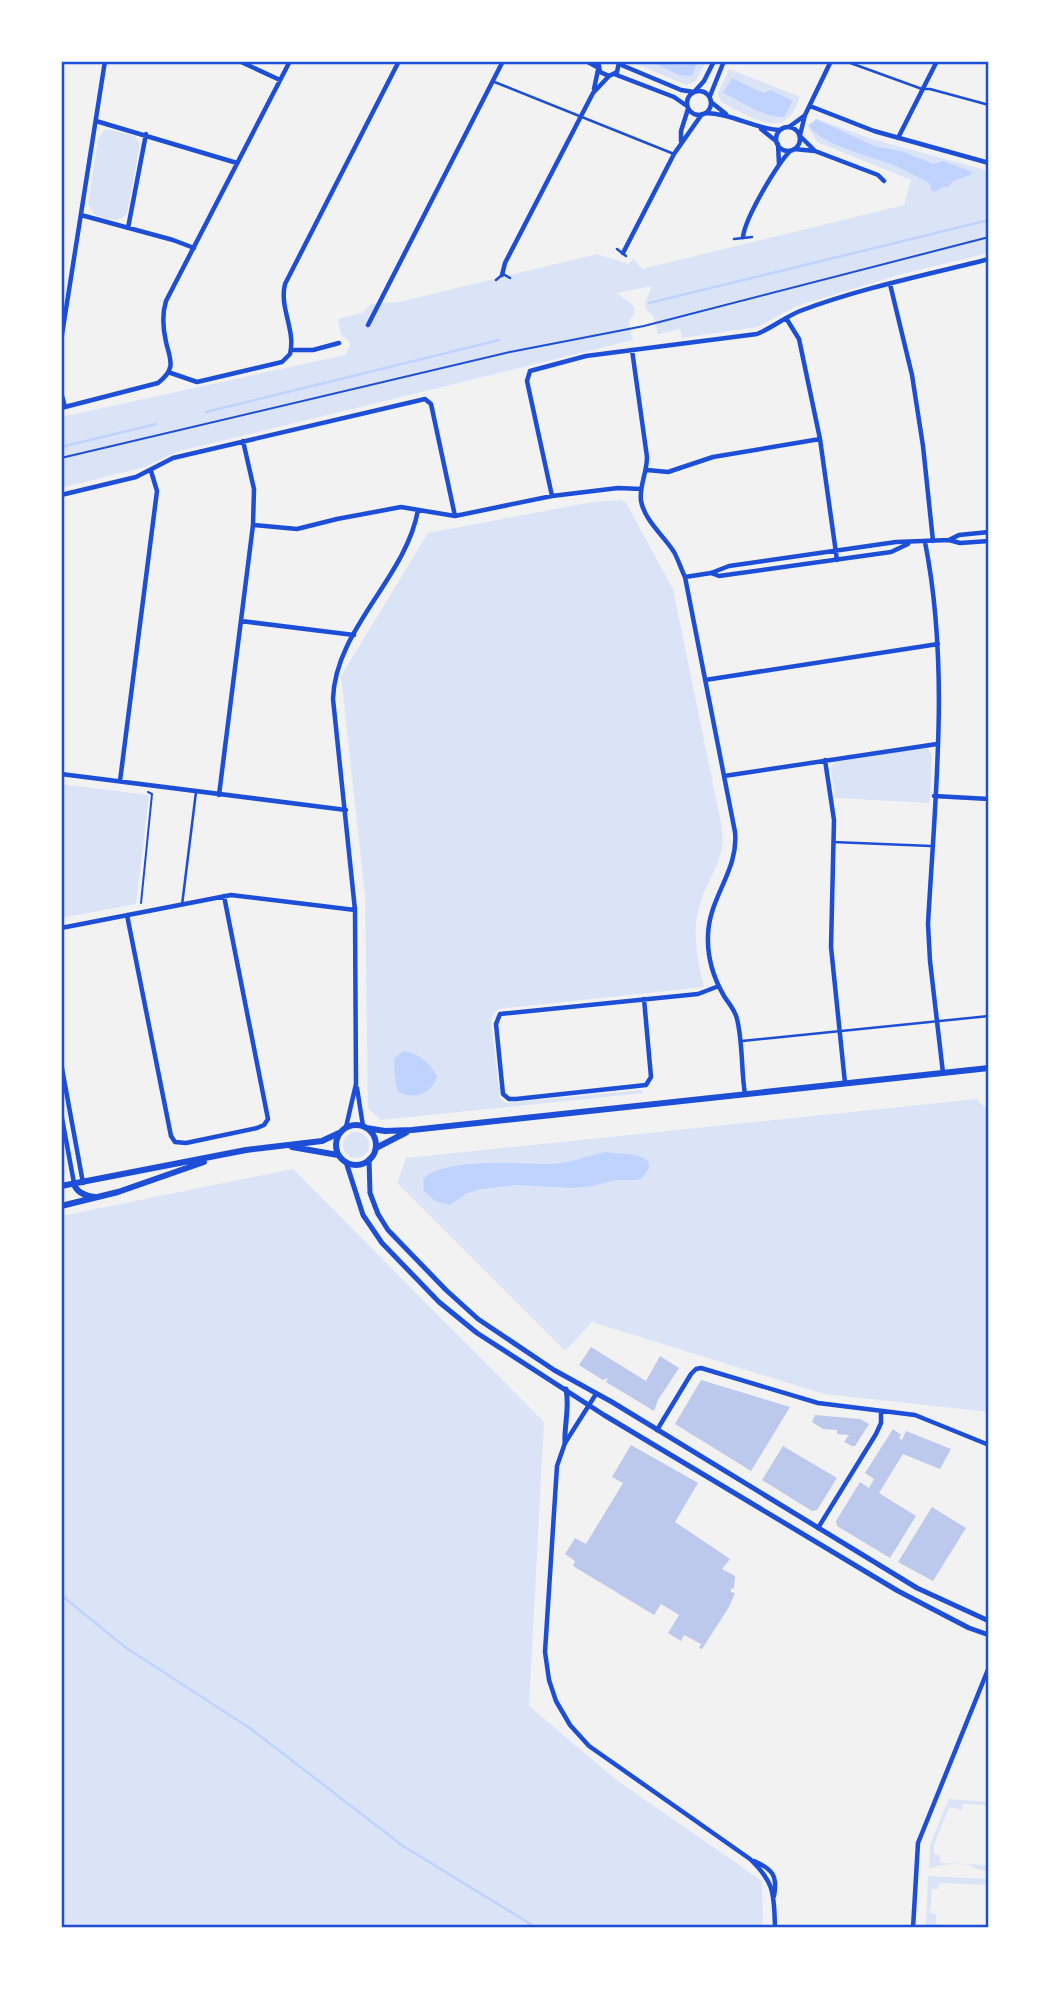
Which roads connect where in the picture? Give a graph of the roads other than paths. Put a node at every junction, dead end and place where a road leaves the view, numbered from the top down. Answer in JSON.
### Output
{"nodes":[{"id":1,"x":106,"y":61,"type":"edge"},
{"id":2,"x":239,"y":61,"type":"edge"},
{"id":3,"x":290,"y":61,"type":"edge"},
{"id":4,"x":399,"y":61,"type":"edge"},
{"id":5,"x":503,"y":61,"type":"edge"},
{"id":6,"x":586,"y":61,"type":"edge"},
{"id":7,"x":714,"y":61,"type":"edge"},
{"id":8,"x":724,"y":61,"type":"edge"},
{"id":9,"x":831,"y":61,"type":"edge"},
{"id":10,"x":845,"y":61,"type":"edge"},
{"id":11,"x":937,"y":61,"type":"edge"},
{"id":12,"x":619,"y":62,"type":"edge"},
{"id":13,"x":598,"y":66,"type":"edge"},
{"id":14,"x":612,"y":75,"type":"junction"},
{"id":15,"x":280,"y":80,"type":"junction"},
{"id":16,"x":492,"y":81,"type":"junction"},
{"id":17,"x":922,"y":89,"type":"junction"},
{"id":18,"x":694,"y":92,"type":"junction"},
{"id":19,"x":593,"y":93,"type":"junction"},
{"id":20,"x":710,"y":100,"type":"junction"},
{"id":21,"x":989,"y":105,"type":"edge"},
{"id":22,"x":688,"y":106,"type":"junction"},
{"id":23,"x":810,"y":106,"type":"junction"},
{"id":24,"x":704,"y":113,"type":"junction"},
{"id":25,"x":728,"y":115,"type":"junction"},
{"id":26,"x":805,"y":115,"type":"junction"},
{"id":27,"x":579,"y":117,"type":"junction"},
{"id":28,"x":96,"y":121,"type":"junction"},
{"id":29,"x":760,"y":127,"type":"junction"},
{"id":30,"x":788,"y":127,"type":"junction"},
{"id":31,"x":780,"y":130,"type":"junction"},
{"id":32,"x":146,"y":134,"type":"junction"},
{"id":33,"x":800,"y":136,"type":"junction"},
{"id":34,"x":898,"y":138,"type":"junction"},
{"id":35,"x":681,"y":142,"type":"junction"},
{"id":36,"x":777,"y":143,"type":"junction"},
{"id":37,"x":792,"y":150,"type":"junction"},
{"id":38,"x":815,"y":151,"type":"junction"},
{"id":39,"x":674,"y":154,"type":"junction"},
{"id":40,"x":237,"y":163,"type":"junction"},
{"id":41,"x":989,"y":163,"type":"edge"},
{"id":42,"x":779,"y":164,"type":"junction"},
{"id":43,"x":884,"y":181,"type":"dead end"},
{"id":44,"x":81,"y":215,"type":"junction"},
{"id":45,"x":128,"y":228,"type":"junction"},
{"id":46,"x":743,"y":237,"type":"junction"},
{"id":47,"x":752,"y":237,"type":"dead end"},
{"id":48,"x":734,"y":239,"type":"dead end"},
{"id":49,"x":194,"y":248,"type":"junction"},
{"id":50,"x":617,"y":249,"type":"dead end"},
{"id":51,"x":624,"y":255,"type":"joint"},
{"id":52,"x":989,"y":259,"type":"edge"},
{"id":53,"x":502,"y":275,"type":"junction"},
{"id":54,"x":510,"y":278,"type":"dead end"},
{"id":55,"x":496,"y":280,"type":"dead end"},
{"id":56,"x":890,"y":284,"type":"junction"},
{"id":57,"x":786,"y":318,"type":"junction"},
{"id":58,"x":368,"y":325,"type":"dead end"},
{"id":59,"x":61,"y":341,"type":"edge"},
{"id":60,"x":339,"y":343,"type":"dead end"},
{"id":61,"x":632,"y":350,"type":"junction"},
{"id":62,"x":292,"y":351,"type":"junction"},
{"id":63,"x":169,"y":372,"type":"junction"},
{"id":64,"x":61,"y":392,"type":"edge"},
{"id":65,"x":63,"y":407,"type":"edge"},
{"id":66,"x":820,"y":439,"type":"junction"},
{"id":67,"x":243,"y":441,"type":"junction"},
{"id":68,"x":647,"y":470,"type":"junction"},
{"id":69,"x":151,"y":471,"type":"junction"},
{"id":70,"x":640,"y":489,"type":"junction"},
{"id":71,"x":61,"y":495,"type":"edge"},
{"id":72,"x":552,"y":496,"type":"junction"},
{"id":73,"x":418,"y":510,"type":"junction"},
{"id":74,"x":455,"y":516,"type":"junction"},
{"id":75,"x":253,"y":525,"type":"junction"},
{"id":76,"x":989,"y":532,"type":"edge"},
{"id":77,"x":948,"y":540,"type":"junction"},
{"id":78,"x":933,"y":541,"type":"junction"},
{"id":79,"x":989,"y":541,"type":"edge"},
{"id":80,"x":925,"y":542,"type":"junction"},
{"id":81,"x":909,"y":543,"type":"junction"},
{"id":82,"x":835,"y":550,"type":"junction"},
{"id":83,"x":837,"y":560,"type":"junction"},
{"id":84,"x":711,"y":573,"type":"junction"},
{"id":85,"x":685,"y":577,"type":"junction"},
{"id":86,"x":241,"y":621,"type":"junction"},
{"id":87,"x":354,"y":635,"type":"junction"},
{"id":88,"x":938,"y":644,"type":"junction"},
{"id":89,"x":705,"y":680,"type":"junction"},
{"id":90,"x":937,"y":744,"type":"junction"},
{"id":91,"x":825,"y":760,"type":"junction"},
{"id":92,"x":61,"y":774,"type":"edge"},
{"id":93,"x":724,"y":776,"type":"junction"},
{"id":94,"x":120,"y":782,"type":"junction"},
{"id":95,"x":197,"y":792,"type":"junction"},
{"id":96,"x":219,"y":794,"type":"junction"},
{"id":97,"x":934,"y":796,"type":"junction"},
{"id":98,"x":989,"y":799,"type":"edge"},
{"id":99,"x":346,"y":810,"type":"junction"},
{"id":100,"x":833,"y":842,"type":"junction"},
{"id":101,"x":932,"y":846,"type":"junction"},
{"id":102,"x":224,"y":896,"type":"junction"},
{"id":103,"x":182,"y":905,"type":"junction"},
{"id":104,"x":355,"y":910,"type":"junction"},
{"id":105,"x":127,"y":915,"type":"junction"},
{"id":106,"x":61,"y":928,"type":"edge"},
{"id":107,"x":719,"y":986,"type":"junction"},
{"id":108,"x":644,"y":999,"type":"junction"},
{"id":109,"x":989,"y":1016,"type":"edge"},
{"id":110,"x":937,"y":1021,"type":"junction"},
{"id":111,"x":839,"y":1031,"type":"junction"},
{"id":112,"x":739,"y":1041,"type":"junction"},
{"id":113,"x":61,"y":1063,"type":"edge"},
{"id":114,"x":989,"y":1068,"type":"edge"},
{"id":115,"x":943,"y":1073,"type":"junction"},
{"id":116,"x":845,"y":1083,"type":"junction"},
{"id":117,"x":356,"y":1084,"type":"junction"},
{"id":118,"x":745,"y":1094,"type":"junction"},
{"id":119,"x":61,"y":1113,"type":"edge"},
{"id":120,"x":346,"y":1127,"type":"junction"},
{"id":121,"x":364,"y":1127,"type":"junction"},
{"id":122,"x":412,"y":1130,"type":"junction"},
{"id":123,"x":339,"y":1133,"type":"junction"},
{"id":124,"x":284,"y":1146,"type":"junction"},
{"id":125,"x":376,"y":1148,"type":"junction"},
{"id":126,"x":338,"y":1155,"type":"junction"},
{"id":127,"x":218,"y":1156,"type":"junction"},
{"id":128,"x":369,"y":1159,"type":"junction"},
{"id":129,"x":346,"y":1162,"type":"junction"},
{"id":130,"x":83,"y":1183,"type":"junction"},
{"id":131,"x":74,"y":1184,"type":"junction"},
{"id":132,"x":61,"y":1186,"type":"edge"},
{"id":133,"x":102,"y":1197,"type":"junction"},
{"id":134,"x":61,"y":1206,"type":"edge"},
{"id":135,"x":566,"y":1389,"type":"junction"},
{"id":136,"x":596,"y":1394,"type":"junction"},
{"id":137,"x":590,"y":1404,"type":"junction"},
{"id":138,"x":881,"y":1411,"type":"junction"},
{"id":139,"x":657,"y":1430,"type":"junction"},
{"id":140,"x":565,"y":1443,"type":"junction"},
{"id":141,"x":989,"y":1445,"type":"edge"},
{"id":142,"x":818,"y":1528,"type":"junction"},
{"id":143,"x":989,"y":1621,"type":"edge"},
{"id":144,"x":989,"y":1635,"type":"edge"},
{"id":145,"x":989,"y":1668,"type":"edge"},
{"id":146,"x":775,"y":1928,"type":"edge"},
{"id":147,"x":913,"y":1928,"type":"edge"}],
"edges":[{"from":1,"to":28,"type":"street"},
{"from":2,"to":15,"type":"street"},
{"from":3,"to":15,"type":"street"},
{"from":4,"to":62,"type":"street"},
{"from":5,"to":16,"type":"street"},
{"from":6,"to":13,"type":"street"},
{"from":7,"to":18,"type":"street"},
{"from":8,"to":20,"type":"street"},
{"from":9,"to":23,"type":"street"},
{"from":10,"to":17,"type":"lane"},
{"from":11,"to":17,"type":"street"},
{"from":12,"to":14,"type":"street"},
{"from":12,"to":18,"type":"street"},
{"from":13,"to":14,"type":"street"},
{"from":13,"to":19,"type":"street"},
{"from":14,"to":19,"type":"street"},
{"from":14,"to":22,"type":"street"},
{"from":15,"to":40,"type":"street"},
{"from":16,"to":27,"type":"lane"},
{"from":16,"to":58,"type":"street"},
{"from":17,"to":21,"type":"lane"},
{"from":17,"to":34,"type":"street"},
{"from":18,"to":20,"type":"street"},
{"from":18,"to":22,"type":"street"},
{"from":19,"to":27,"type":"street"},
{"from":20,"to":24,"type":"street"},
{"from":20,"to":25,"type":"street"},
{"from":22,"to":24,"type":"street"},
{"from":22,"to":35,"type":"street"},
{"from":23,"to":26,"type":"street"},
{"from":23,"to":34,"type":"street"},
{"from":24,"to":25,"type":"street"},
{"from":24,"to":35,"type":"street"},
{"from":25,"to":29,"type":"street"},
{"from":26,"to":30,"type":"street"},
{"from":26,"to":33,"type":"street"},
{"from":27,"to":39,"type":"lane"},
{"from":27,"to":53,"type":"street"},
{"from":28,"to":32,"type":"street"},
{"from":28,"to":44,"type":"street"},
{"from":29,"to":31,"type":"street"},
{"from":29,"to":36,"type":"street"},
{"from":30,"to":31,"type":"street"},
{"from":30,"to":33,"type":"street"},
{"from":31,"to":36,"type":"street"},
{"from":32,"to":40,"type":"street"},
{"from":32,"to":45,"type":"street"},
{"from":33,"to":37,"type":"street"},
{"from":33,"to":38,"type":"street"},
{"from":34,"to":41,"type":"street"},
{"from":35,"to":39,"type":"street"},
{"from":36,"to":37,"type":"street"},
{"from":36,"to":42,"type":"street"},
{"from":37,"to":38,"type":"street"},
{"from":37,"to":42,"type":"street"},
{"from":38,"to":43,"type":"street"},
{"from":39,"to":51,"type":"street"},
{"from":40,"to":49,"type":"street"},
{"from":42,"to":46,"type":"street"},
{"from":44,"to":45,"type":"street"},
{"from":44,"to":59,"type":"street"},
{"from":45,"to":49,"type":"street"},
{"from":46,"to":47,"type":"lane"},
{"from":46,"to":48,"type":"lane"},
{"from":49,"to":63,"type":"street"},
{"from":50,"to":51,"type":"lane"},
{"from":52,"to":56,"type":"street"},
{"from":53,"to":54,"type":"lane"},
{"from":53,"to":55,"type":"lane"},
{"from":56,"to":57,"type":"street"},
{"from":56,"to":78,"type":"street"},
{"from":57,"to":61,"type":"street"},
{"from":57,"to":66,"type":"street"},
{"from":60,"to":62,"type":"street"},
{"from":61,"to":68,"type":"street"},
{"from":61,"to":72,"type":"street"},
{"from":62,"to":63,"type":"street"},
{"from":63,"to":65,"type":"street"},
{"from":64,"to":65,"type":"street"},
{"from":66,"to":68,"type":"street"},
{"from":66,"to":82,"type":"street"},
{"from":67,"to":69,"type":"street"},
{"from":67,"to":74,"type":"street"},
{"from":67,"to":75,"type":"street"},
{"from":68,"to":70,"type":"street"},
{"from":69,"to":71,"type":"street"},
{"from":69,"to":94,"type":"street"},
{"from":70,"to":72,"type":"street"},
{"from":70,"to":85,"type":"street"},
{"from":72,"to":74,"type":"street"},
{"from":73,"to":74,"type":"street"},
{"from":73,"to":75,"type":"street"},
{"from":73,"to":87,"type":"street"},
{"from":75,"to":86,"type":"street"},
{"from":76,"to":77,"type":"street"},
{"from":77,"to":78,"type":"street"},
{"from":77,"to":79,"type":"street"},
{"from":78,"to":80,"type":"street"},
{"from":80,"to":81,"type":"street"},
{"from":80,"to":88,"type":"street"},
{"from":81,"to":82,"type":"street"},
{"from":81,"to":83,"type":"street"},
{"from":82,"to":83,"type":"street"},
{"from":82,"to":84,"type":"street"},
{"from":83,"to":84,"type":"street"},
{"from":84,"to":85,"type":"street"},
{"from":85,"to":89,"type":"street"},
{"from":86,"to":87,"type":"street"},
{"from":86,"to":96,"type":"street"},
{"from":87,"to":99,"type":"street"},
{"from":88,"to":89,"type":"street"},
{"from":88,"to":90,"type":"street"},
{"from":89,"to":93,"type":"street"},
{"from":90,"to":91,"type":"street"},
{"from":90,"to":97,"type":"street"},
{"from":91,"to":93,"type":"street"},
{"from":91,"to":100,"type":"street"},
{"from":92,"to":94,"type":"street"},
{"from":93,"to":107,"type":"street"},
{"from":94,"to":95,"type":"street"},
{"from":95,"to":96,"type":"street"},
{"from":95,"to":103,"type":"lane"},
{"from":96,"to":99,"type":"street"},
{"from":97,"to":98,"type":"street"},
{"from":97,"to":101,"type":"street"},
{"from":99,"to":104,"type":"street"},
{"from":100,"to":101,"type":"lane"},
{"from":100,"to":111,"type":"street"},
{"from":101,"to":110,"type":"street"},
{"from":102,"to":103,"type":"street"},
{"from":102,"to":104,"type":"street"},
{"from":102,"to":105,"type":"street"},
{"from":103,"to":105,"type":"street"},
{"from":104,"to":117,"type":"street"},
{"from":105,"to":106,"type":"street"},
{"from":107,"to":108,"type":"street"},
{"from":107,"to":112,"type":"street"},
{"from":108,"to":108,"type":"street"},
{"from":109,"to":110,"type":"lane"},
{"from":110,"to":111,"type":"lane"},
{"from":110,"to":115,"type":"street"},
{"from":111,"to":112,"type":"lane"},
{"from":111,"to":116,"type":"street"},
{"from":112,"to":118,"type":"street"},
{"from":113,"to":130,"type":"street"},
{"from":114,"to":115,"type":"main road"},
{"from":115,"to":116,"type":"main road"},
{"from":116,"to":118,"type":"main road"},
{"from":117,"to":120,"type":"street"},
{"from":117,"to":121,"type":"street"},
{"from":118,"to":122,"type":"main road"},
{"from":119,"to":131,"type":"street"},
{"from":120,"to":121,"type":"main road"},
{"from":120,"to":123,"type":"main road"},
{"from":121,"to":122,"type":"main road"},
{"from":121,"to":125,"type":"main road"},
{"from":122,"to":125,"type":"main road"},
{"from":123,"to":124,"type":"main road"},
{"from":123,"to":126,"type":"main road"},
{"from":124,"to":126,"type":"main road"},
{"from":124,"to":127,"type":"main road"},
{"from":125,"to":128,"type":"main road"},
{"from":126,"to":129,"type":"main road"},
{"from":127,"to":130,"type":"main road"},
{"from":127,"to":133,"type":"main road"},
{"from":128,"to":129,"type":"main road"},
{"from":128,"to":136,"type":"street"},
{"from":129,"to":135,"type":"street"},
{"from":130,"to":131,"type":"main road"},
{"from":131,"to":132,"type":"main road"},
{"from":131,"to":133,"type":"main road"},
{"from":133,"to":134,"type":"main road"},
{"from":135,"to":137,"type":"street"},
{"from":135,"to":140,"type":"street"},
{"from":136,"to":137,"type":"street"},
{"from":136,"to":139,"type":"street"},
{"from":137,"to":140,"type":"street"},
{"from":137,"to":144,"type":"street"},
{"from":138,"to":139,"type":"street"},
{"from":138,"to":141,"type":"street"},
{"from":138,"to":142,"type":"street"},
{"from":139,"to":142,"type":"street"},
{"from":140,"to":146,"type":"street"},
{"from":142,"to":143,"type":"street"},
{"from":145,"to":147,"type":"street"}]}
